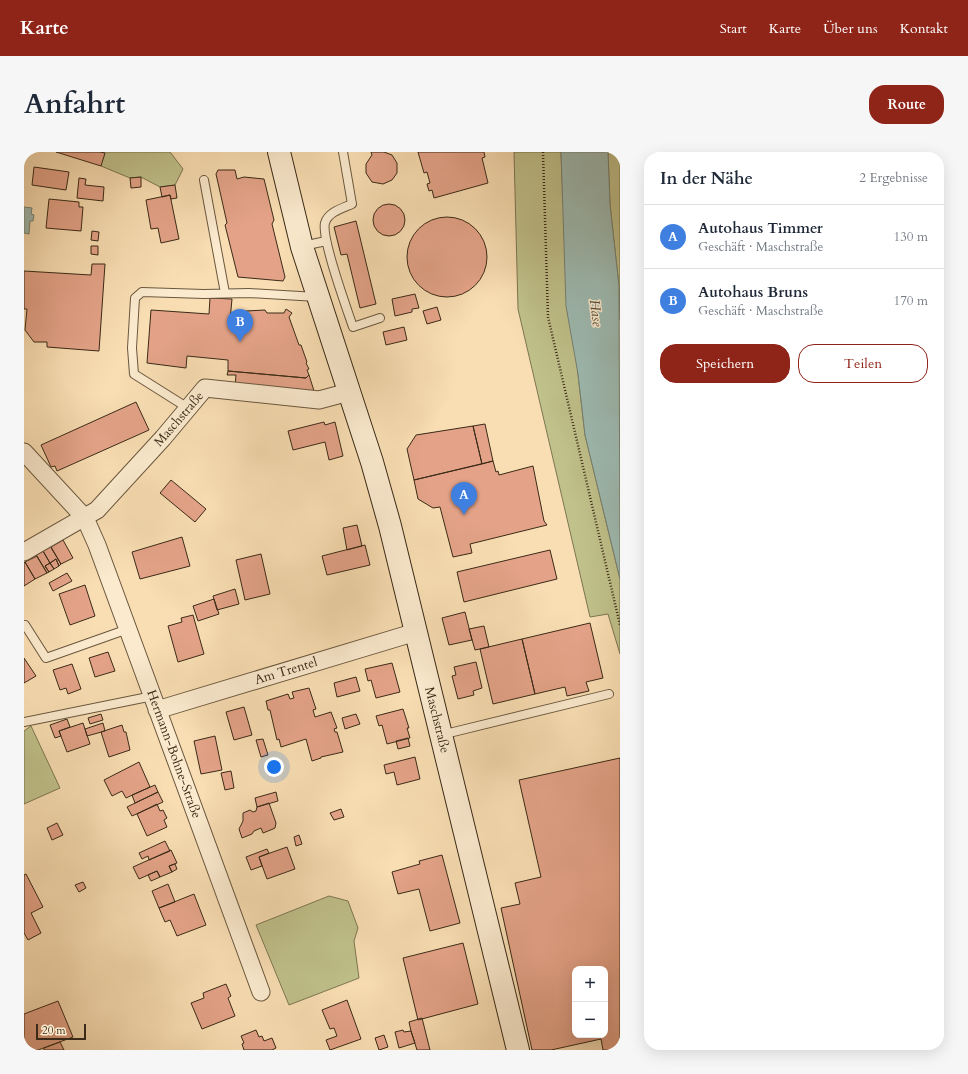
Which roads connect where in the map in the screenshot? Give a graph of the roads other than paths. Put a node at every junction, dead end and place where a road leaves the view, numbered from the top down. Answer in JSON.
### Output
{"nodes":[{"id":1,"x":279,"y":152,"type":"edge"},
{"id":2,"x":343,"y":152,"type":"edge"},
{"id":3,"x":204,"y":180,"type":"dead end"},
{"id":4,"x":326,"y":241,"type":"junction"},
{"id":5,"x":302,"y":247,"type":"junction"},
{"id":6,"x":225,"y":293,"type":"junction"},
{"id":7,"x":318,"y":297,"type":"junction"},
{"id":8,"x":380,"y":318,"type":"dead end"},
{"id":9,"x":349,"y":392,"type":"junction"},
{"id":10,"x":188,"y":408,"type":"junction"},
{"id":11,"x":24,"y":452,"type":"edge"},
{"id":12,"x":84,"y":518,"type":"junction"},
{"id":13,"x":24,"y":552,"type":"edge"},
{"id":14,"x":25,"y":625,"type":"dead end"},
{"id":15,"x":128,"y":629,"type":"junction"},
{"id":16,"x":416,"y":632,"type":"junction"},
{"id":17,"x":609,"y":694,"type":"dead end"},
{"id":18,"x":155,"y":703,"type":"junction"},
{"id":19,"x":24,"y":722,"type":"edge"},
{"id":20,"x":440,"y":735,"type":"junction"},
{"id":21,"x":261,"y":992,"type":"dead end"},
{"id":22,"x":518,"y":1050,"type":"edge"}],
"edges":[{"from":1,"to":5,"type":"main road","name":"Maschstraße"},
{"from":2,"to":4,"type":"lane"},
{"from":3,"to":6,"type":"lane"},
{"from":4,"to":5,"type":"lane"},
{"from":4,"to":8,"type":"lane"},
{"from":5,"to":7,"type":"main road","name":"Maschstraße"},
{"from":6,"to":7,"type":"lane"},
{"from":6,"to":10,"type":"lane"},
{"from":7,"to":9,"type":"main road","name":"Maschstraße"},
{"from":9,"to":10,"type":"street","name":"Maschstraße"},
{"from":9,"to":16,"type":"main road","name":"Maschstraße"},
{"from":10,"to":12,"type":"street","name":"Maschstraße"},
{"from":11,"to":12,"type":"street","name":"Hermann-Bohne-Straße"},
{"from":12,"to":13,"type":"street"},
{"from":12,"to":15,"type":"street","name":"Hermann-Bohne-Straße"},
{"from":14,"to":15,"type":"lane"},
{"from":15,"to":18,"type":"street","name":"Hermann-Bohne-Straße"},
{"from":16,"to":18,"type":"street","name":"Am Trentel"},
{"from":16,"to":20,"type":"main road","name":"Maschstraße"},
{"from":17,"to":20,"type":"lane"},
{"from":18,"to":19,"type":"lane","name":"Am Trentel"},
{"from":18,"to":21,"type":"street","name":"Hermann-Bohne-Straße"},
{"from":20,"to":22,"type":"main road","name":"Maschstraße"}]}
